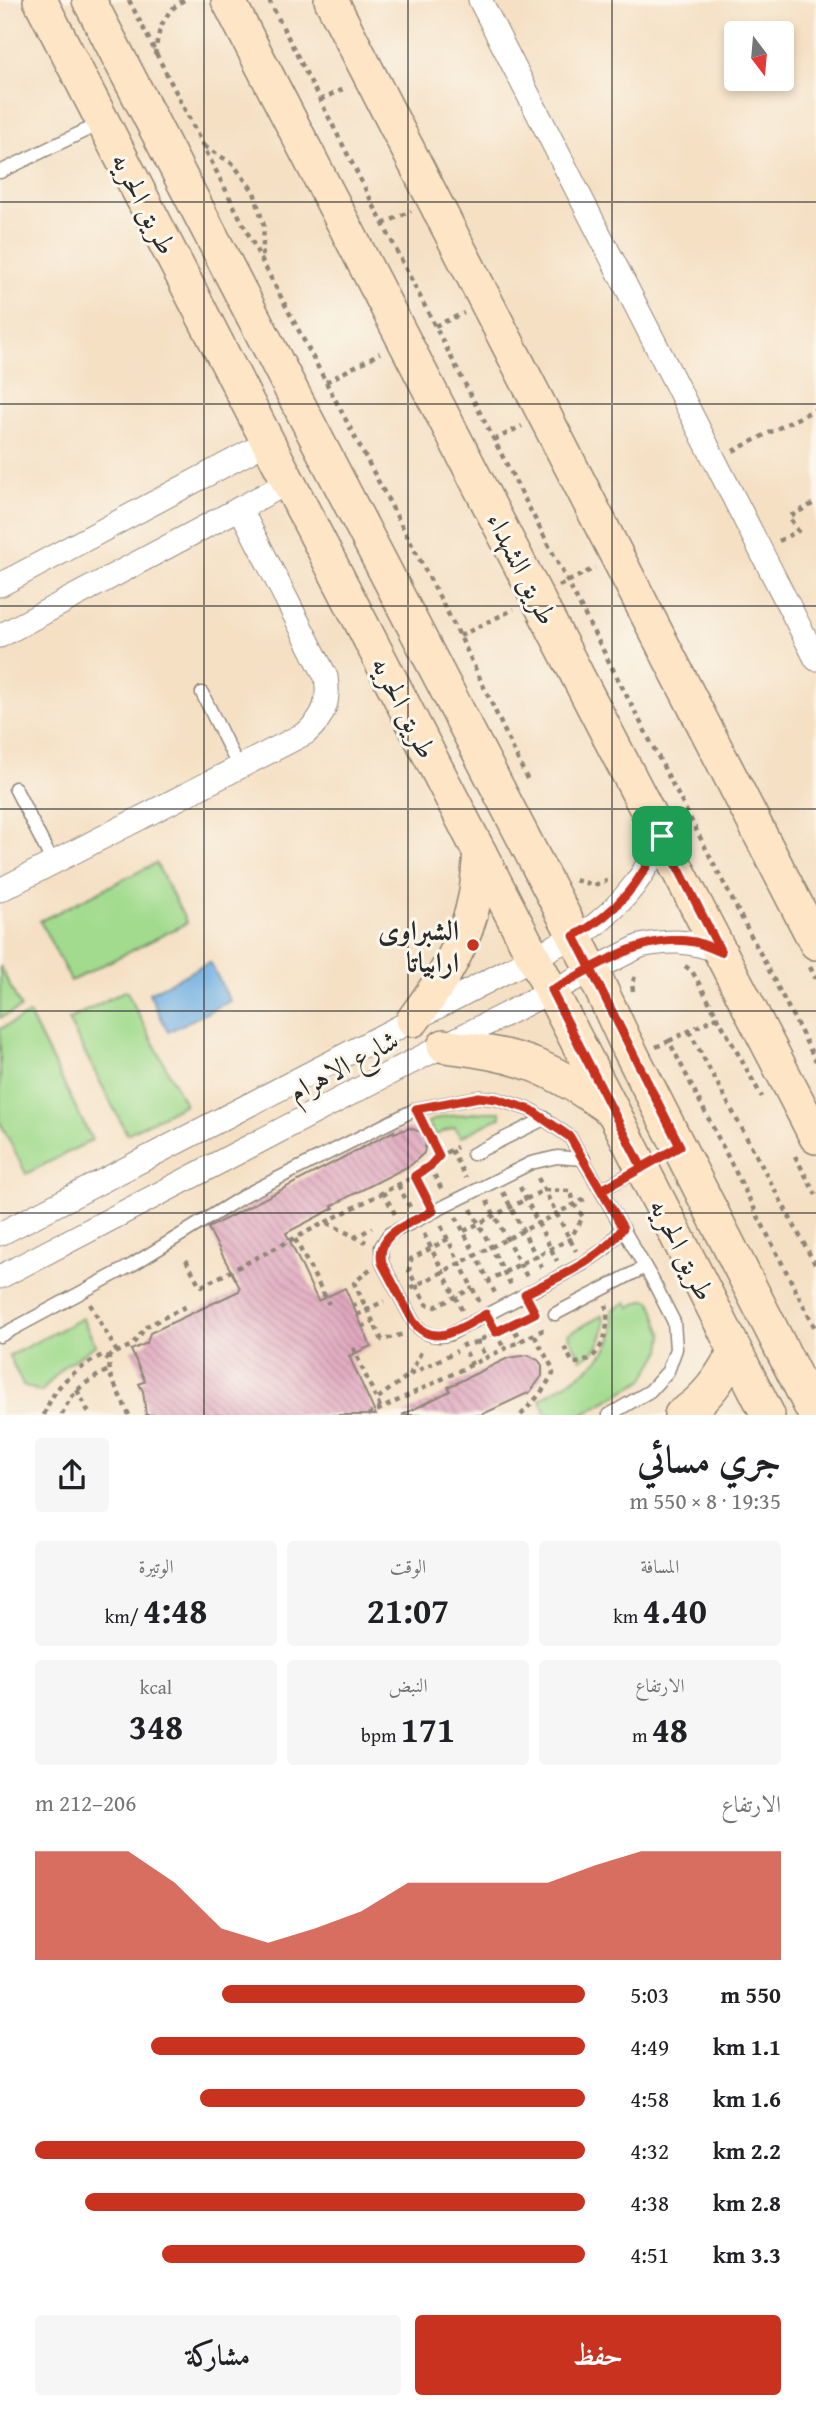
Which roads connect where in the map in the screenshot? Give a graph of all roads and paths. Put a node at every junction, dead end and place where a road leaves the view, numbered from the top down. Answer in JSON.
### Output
{"nodes":[{"id":1,"x":40,"y":0,"type":"edge"},
{"id":2,"x":89,"y":0,"type":"edge"},
{"id":3,"x":129,"y":0,"type":"edge"},
{"id":4,"x":184,"y":0,"type":"edge"},
{"id":5,"x":228,"y":0,"type":"edge"},
{"id":6,"x":269,"y":0,"type":"edge"},
{"id":7,"x":331,"y":0,"type":"edge"},
{"id":8,"x":480,"y":0,"type":"edge"},
{"id":9,"x":155,"y":55,"type":"junction"},
{"id":10,"x":354,"y":83,"type":"dead end"},
{"id":11,"x":320,"y":100,"type":"junction"},
{"id":12,"x":103,"y":122,"type":"junction"},
{"id":13,"x":160,"y":137,"type":"junction"},
{"id":14,"x":203,"y":145,"type":"junction"},
{"id":15,"x":121,"y":157,"type":"junction"},
{"id":16,"x":0,"y":172,"type":"edge"},
{"id":17,"x":418,"y":207,"type":"dead end"},
{"id":18,"x":383,"y":224,"type":"junction"},
{"id":19,"x":262,"y":261,"type":"junction"},
{"id":20,"x":471,"y":310,"type":"dead end"},
{"id":21,"x":435,"y":326,"type":"junction"},
{"id":22,"x":375,"y":341,"type":"dead end"},
{"id":23,"x":326,"y":382,"type":"junction"},
{"id":24,"x":816,"y":409,"type":"edge"},
{"id":25,"x":307,"y":421,"type":"junction"},
{"id":26,"x":529,"y":423,"type":"dead end"},
{"id":27,"x":494,"y":440,"type":"junction"},
{"id":28,"x":268,"y":442,"type":"junction"},
{"id":29,"x":715,"y":460,"type":"junction"},
{"id":30,"x":289,"y":482,"type":"junction"},
{"id":31,"x":816,"y":502,"type":"edge"},
{"id":32,"x":240,"y":508,"type":"junction"},
{"id":33,"x":773,"y":536,"type":"dead end"},
{"id":34,"x":0,"y":585,"type":"edge"},
{"id":35,"x":507,"y":597,"type":"dead end"},
{"id":36,"x":514,"y":609,"type":"dead end"},
{"id":37,"x":0,"y":635,"type":"edge"},
{"id":38,"x":816,"y":659,"type":"edge"},
{"id":39,"x":202,"y":693,"type":"dead end"},
{"id":40,"x":239,"y":768,"type":"junction"},
{"id":41,"x":529,"y":784,"type":"dead end"},
{"id":42,"x":15,"y":788,"type":"dead end"},
{"id":43,"x":662,"y":836,"type":"junction"},
{"id":44,"x":480,"y":853,"type":"junction"},
{"id":45,"x":53,"y":863,"type":"junction"},
{"id":46,"x":568,"y":871,"type":"dead end"},
{"id":47,"x":615,"y":879,"type":"dead end"},
{"id":48,"x":0,"y":890,"type":"edge"},
{"id":49,"x":574,"y":936,"type":"junction"},
{"id":50,"x":816,"y":943,"type":"edge"},
{"id":51,"x":721,"y":952,"type":"junction"},
{"id":52,"x":534,"y":957,"type":"junction"},
{"id":53,"x":677,"y":958,"type":"dead end"},
{"id":54,"x":641,"y":966,"type":"dead end"},
{"id":55,"x":592,"y":970,"type":"junction"},
{"id":56,"x":551,"y":990,"type":"junction"},
{"id":57,"x":635,"y":1002,"type":"dead end"},
{"id":58,"x":717,"y":1017,"type":"junction"},
{"id":59,"x":413,"y":1020,"type":"junction"},
{"id":60,"x":689,"y":1031,"type":"junction"},
{"id":61,"x":652,"y":1038,"type":"dead end"},
{"id":62,"x":669,"y":1041,"type":"junction"},
{"id":63,"x":370,"y":1042,"type":"junction"},
{"id":64,"x":444,"y":1046,"type":"junction"},
{"id":65,"x":339,"y":1059,"type":"junction"},
{"id":66,"x":816,"y":1061,"type":"edge"},
{"id":67,"x":387,"y":1074,"type":"junction"},
{"id":68,"x":356,"y":1091,"type":"junction"},
{"id":69,"x":763,"y":1100,"type":"dead end"},
{"id":70,"x":416,"y":1109,"type":"junction"},
{"id":71,"x":613,"y":1111,"type":"junction"},
{"id":72,"x":546,"y":1118,"type":"junction"},
{"id":73,"x":803,"y":1142,"type":"edge"},
{"id":74,"x":460,"y":1146,"type":"dead end"},
{"id":75,"x":680,"y":1146,"type":"junction"},
{"id":76,"x":451,"y":1150,"type":"junction"},
{"id":77,"x":473,"y":1154,"type":"dead end"},
{"id":78,"x":439,"y":1156,"type":"junction"},
{"id":79,"x":584,"y":1159,"type":"junction"},
{"id":80,"x":430,"y":1166,"type":"junction"},
{"id":81,"x":642,"y":1168,"type":"junction"},
{"id":82,"x":512,"y":1171,"type":"junction"},
{"id":83,"x":415,"y":1176,"type":"junction"},
{"id":84,"x":496,"y":1179,"type":"junction"},
{"id":85,"x":398,"y":1185,"type":"junction"},
{"id":86,"x":542,"y":1187,"type":"junction"},
{"id":87,"x":601,"y":1190,"type":"junction"},
{"id":88,"x":473,"y":1191,"type":"junction"},
{"id":89,"x":383,"y":1192,"type":"junction"},
{"id":90,"x":816,"y":1195,"type":"edge"},
{"id":91,"x":526,"y":1199,"type":"junction"},
{"id":92,"x":449,"y":1203,"type":"junction"},
{"id":93,"x":574,"y":1204,"type":"junction"},
{"id":94,"x":510,"y":1207,"type":"junction"},
{"id":95,"x":433,"y":1211,"type":"junction"},
{"id":96,"x":556,"y":1213,"type":"junction"},
{"id":97,"x":495,"y":1215,"type":"junction"},
{"id":98,"x":416,"y":1220,"type":"junction"},
{"id":99,"x":326,"y":1222,"type":"junction"},
{"id":100,"x":479,"y":1223,"type":"junction"},
{"id":101,"x":538,"y":1223,"type":"junction"},
{"id":102,"x":402,"y":1227,"type":"junction"},
{"id":103,"x":623,"y":1228,"type":"junction"},
{"id":104,"x":523,"y":1230,"type":"junction"},
{"id":105,"x":464,"y":1231,"type":"junction"},
{"id":106,"x":0,"y":1234,"type":"edge"},
{"id":107,"x":295,"y":1238,"type":"junction"},
{"id":108,"x":354,"y":1238,"type":"dead end"},
{"id":109,"x":447,"y":1239,"type":"junction"},
{"id":110,"x":507,"y":1239,"type":"junction"},
{"id":111,"x":570,"y":1239,"type":"junction"},
{"id":112,"x":491,"y":1247,"type":"junction"},
{"id":113,"x":574,"y":1247,"type":"dead end"},
{"id":114,"x":431,"y":1248,"type":"junction"},
{"id":115,"x":551,"y":1249,"type":"junction"},
{"id":116,"x":476,"y":1255,"type":"junction"},
{"id":117,"x":536,"y":1256,"type":"junction"},
{"id":118,"x":186,"y":1260,"type":"dead end"},
{"id":119,"x":460,"y":1263,"type":"junction"},
{"id":120,"x":520,"y":1264,"type":"junction"},
{"id":121,"x":816,"y":1266,"type":"edge"},
{"id":122,"x":645,"y":1267,"type":"junction"},
{"id":123,"x":368,"y":1270,"type":"dead end"},
{"id":124,"x":443,"y":1272,"type":"junction"},
{"id":125,"x":504,"y":1272,"type":"junction"},
{"id":126,"x":564,"y":1274,"type":"junction"},
{"id":127,"x":0,"y":1277,"type":"edge"},
{"id":128,"x":489,"y":1280,"type":"junction"},
{"id":129,"x":549,"y":1282,"type":"junction"},
{"id":130,"x":416,"y":1285,"type":"junction"},
{"id":131,"x":473,"y":1288,"type":"junction"},
{"id":132,"x":84,"y":1291,"type":"junction"},
{"id":133,"x":398,"y":1294,"type":"junction"},
{"id":134,"x":525,"y":1294,"type":"junction"},
{"id":135,"x":456,"y":1296,"type":"junction"},
{"id":136,"x":363,"y":1301,"type":"junction"},
{"id":137,"x":329,"y":1304,"type":"dead end"},
{"id":138,"x":606,"y":1304,"type":"dead end"},
{"id":139,"x":190,"y":1305,"type":"dead end"},
{"id":140,"x":352,"y":1306,"type":"dead end"},
{"id":141,"x":502,"y":1306,"type":"junction"},
{"id":142,"x":367,"y":1309,"type":"junction"},
{"id":143,"x":535,"y":1313,"type":"junction"},
{"id":144,"x":486,"y":1314,"type":"junction"},
{"id":145,"x":555,"y":1314,"type":"dead end"},
{"id":146,"x":357,"y":1315,"type":"dead end"},
{"id":147,"x":373,"y":1321,"type":"junction"},
{"id":148,"x":469,"y":1324,"type":"junction"},
{"id":149,"x":512,"y":1324,"type":"junction"},
{"id":150,"x":362,"y":1327,"type":"dead end"},
{"id":151,"x":816,"y":1330,"type":"edge"},
{"id":152,"x":496,"y":1332,"type":"junction"},
{"id":153,"x":430,"y":1335,"type":"junction"},
{"id":154,"x":534,"y":1335,"type":"junction"},
{"id":155,"x":0,"y":1336,"type":"edge"},
{"id":156,"x":400,"y":1336,"type":"dead end"},
{"id":157,"x":520,"y":1341,"type":"junction"},
{"id":158,"x":564,"y":1346,"type":"dead end"},
{"id":159,"x":353,"y":1348,"type":"dead end"},
{"id":160,"x":504,"y":1349,"type":"junction"},
{"id":161,"x":735,"y":1351,"type":"junction"},
{"id":162,"x":117,"y":1352,"type":"junction"},
{"id":163,"x":107,"y":1357,"type":"junction"},
{"id":164,"x":108,"y":1370,"type":"junction"},
{"id":165,"x":409,"y":1376,"type":"junction"},
{"id":166,"x":77,"y":1390,"type":"junction"},
{"id":167,"x":378,"y":1398,"type":"junction"},
{"id":168,"x":381,"y":1409,"type":"junction"},
{"id":169,"x":44,"y":1415,"type":"edge"},
{"id":170,"x":62,"y":1415,"type":"edge"},
{"id":171,"x":90,"y":1415,"type":"edge"},
{"id":172,"x":129,"y":1415,"type":"edge"},
{"id":173,"x":368,"y":1415,"type":"edge"},
{"id":174,"x":521,"y":1415,"type":"edge"},
{"id":175,"x":609,"y":1415,"type":"edge"},
{"id":176,"x":681,"y":1415,"type":"edge"},
{"id":177,"x":768,"y":1415,"type":"edge"},
{"id":178,"x":815,"y":1415,"type":"edge"}],
"edges":[{"from":1,"to":12,"type":"street","name":"طريق الحريه"},
{"from":2,"to":13,"type":"street","name":"طريق الحريه"},
{"from":3,"to":9,"type":"path"},
{"from":4,"to":9,"type":"path"},
{"from":5,"to":43,"type":"street","name":"طريق الشهداء"},
{"from":6,"to":11,"type":"path"},
{"from":7,"to":50,"type":"street"},
{"from":8,"to":29,"type":"street"},
{"from":9,"to":14,"type":"path"},
{"from":10,"to":11,"type":"path"},
{"from":11,"to":18,"type":"path"},
{"from":12,"to":15,"type":"street","name":"طريق الحريه"},
{"from":12,"to":16,"type":"lane"},
{"from":13,"to":15,"type":"street"},
{"from":13,"to":25,"type":"street","name":"طريق الحريه"},
{"from":14,"to":19,"type":"path"},
{"from":14,"to":19,"type":"path"},
{"from":15,"to":28,"type":"street","name":"طريق الحريه"},
{"from":17,"to":18,"type":"path"},
{"from":18,"to":21,"type":"path"},
{"from":19,"to":23,"type":"path"},
{"from":20,"to":21,"type":"path"},
{"from":21,"to":27,"type":"path"},
{"from":22,"to":23,"type":"path"},
{"from":23,"to":41,"type":"path"},
{"from":24,"to":29,"type":"path"},
{"from":25,"to":28,"type":"street"},
{"from":25,"to":49,"type":"street","name":"طريق الحريه"},
{"from":26,"to":27,"type":"path"},
{"from":27,"to":66,"type":"path"},
{"from":28,"to":30,"type":"street","name":"طريق الحريه"},
{"from":28,"to":34,"type":"street"},
{"from":29,"to":38,"type":"street"},
{"from":30,"to":32,"type":"street"},
{"from":30,"to":44,"type":"street","name":"طريق الحريه"},
{"from":31,"to":33,"type":"path"},
{"from":32,"to":37,"type":"street"},
{"from":32,"to":40,"type":"street"},
{"from":35,"to":36,"type":"path"},
{"from":39,"to":40,"type":"lane"},
{"from":40,"to":45,"type":"street"},
{"from":42,"to":45,"type":"lane"},
{"from":43,"to":49,"type":"street","name":"شارع الاهرام"},
{"from":43,"to":51,"type":"street","name":"طريق الشهداء"},
{"from":44,"to":52,"type":"street","name":"طريق الحريه"},
{"from":44,"to":59,"type":"street"},
{"from":45,"to":48,"type":"street"},
{"from":46,"to":47,"type":"path"},
{"from":49,"to":52,"type":"street","name":"شارع الاهرام"},
{"from":49,"to":55,"type":"street","name":"طريق الحريه"},
{"from":51,"to":55,"type":"street","name":"شارع الاهرام"},
{"from":51,"to":73,"type":"street","name":"طريق الشهداء"},
{"from":52,"to":56,"type":"street","name":"طريق الحريه"},
{"from":52,"to":59,"type":"street","name":"شارع الاهرام"},
{"from":53,"to":58,"type":"path"},
{"from":54,"to":57,"type":"path"},
{"from":55,"to":56,"type":"street","name":"شارع الاهرام"},
{"from":55,"to":75,"type":"street","name":"طريق الحريه"},
{"from":56,"to":64,"type":"street","name":"شارع الاهرام"},
{"from":56,"to":71,"type":"street","name":"طريق الحريه"},
{"from":58,"to":60,"type":"path"},
{"from":58,"to":69,"type":"path"},
{"from":59,"to":63,"type":"street","name":"شارع الاهرام"},
{"from":60,"to":62,"type":"path"},
{"from":60,"to":121,"type":"path"},
{"from":61,"to":62,"type":"path"},
{"from":62,"to":151,"type":"path"},
{"from":63,"to":65,"type":"street","name":"شارع الاهرام"},
{"from":63,"to":67,"type":"street"},
{"from":64,"to":67,"type":"street","name":"شارع الاهرام"},
{"from":64,"to":71,"type":"street"},
{"from":65,"to":68,"type":"street"},
{"from":65,"to":106,"type":"street","name":"شارع الاهرام"},
{"from":67,"to":68,"type":"street","name":"شارع الاهرام"},
{"from":68,"to":127,"type":"street","name":"شارع الاهرام"},
{"from":70,"to":72,"type":"lane"},
{"from":70,"to":78,"type":"path"},
{"from":70,"to":132,"type":"lane"},
{"from":71,"to":81,"type":"street","name":"طريق الحريه"},
{"from":72,"to":77,"type":"lane"},
{"from":72,"to":79,"type":"lane"},
{"from":73,"to":90,"type":"path"},
{"from":74,"to":76,"type":"path"},
{"from":75,"to":81,"type":"street"},
{"from":75,"to":178,"type":"street","name":"طريق الحريه"},
{"from":76,"to":78,"type":"path"},
{"from":76,"to":88,"type":"path"},
{"from":78,"to":80,"type":"path"},
{"from":79,"to":82,"type":"lane"},
{"from":79,"to":87,"type":"lane"},
{"from":80,"to":83,"type":"path"},
{"from":80,"to":92,"type":"path"},
{"from":81,"to":87,"type":"lane"},
{"from":81,"to":161,"type":"street","name":"طريق الحريه"},
{"from":82,"to":84,"type":"lane"},
{"from":82,"to":91,"type":"path"},
{"from":83,"to":85,"type":"path"},
{"from":83,"to":95,"type":"path"},
{"from":84,"to":88,"type":"lane"},
{"from":84,"to":94,"type":"path"},
{"from":85,"to":89,"type":"path"},
{"from":85,"to":98,"type":"path"},
{"from":86,"to":91,"type":"path"},
{"from":86,"to":93,"type":"path"},
{"from":86,"to":96,"type":"path"},
{"from":87,"to":103,"type":"lane"},
{"from":88,"to":92,"type":"lane"},
{"from":88,"to":97,"type":"path"},
{"from":88,"to":100,"type":"path"},
{"from":89,"to":99,"type":"path"},
{"from":89,"to":102,"type":"path"},
{"from":91,"to":94,"type":"path"},
{"from":91,"to":101,"type":"path"},
{"from":92,"to":95,"type":"lane"},
{"from":92,"to":105,"type":"path"},
{"from":93,"to":96,"type":"path"},
{"from":93,"to":111,"type":"path"},
{"from":94,"to":97,"type":"path"},
{"from":94,"to":104,"type":"path"},
{"from":95,"to":98,"type":"lane"},
{"from":95,"to":109,"type":"path"},
{"from":96,"to":101,"type":"path"},
{"from":96,"to":111,"type":"path"},
{"from":97,"to":100,"type":"path"},
{"from":97,"to":110,"type":"path"},
{"from":98,"to":102,"type":"lane"},
{"from":98,"to":114,"type":"path"},
{"from":99,"to":107,"type":"path"},
{"from":99,"to":108,"type":"path"},
{"from":100,"to":105,"type":"path"},
{"from":100,"to":112,"type":"path"},
{"from":101,"to":104,"type":"path"},
{"from":101,"to":115,"type":"path"},
{"from":102,"to":133,"type":"lane"},
{"from":103,"to":122,"type":"lane"},
{"from":103,"to":126,"type":"lane"},
{"from":104,"to":110,"type":"path"},
{"from":104,"to":117,"type":"path"},
{"from":105,"to":116,"type":"path"},
{"from":107,"to":118,"type":"path"},
{"from":107,"to":137,"type":"path"},
{"from":109,"to":114,"type":"path"},
{"from":109,"to":119,"type":"path"},
{"from":110,"to":112,"type":"path"},
{"from":110,"to":120,"type":"path"},
{"from":111,"to":113,"type":"path"},
{"from":111,"to":115,"type":"path"},
{"from":112,"to":116,"type":"path"},
{"from":112,"to":125,"type":"path"},
{"from":114,"to":124,"type":"path"},
{"from":114,"to":130,"type":"path"},
{"from":115,"to":117,"type":"path"},
{"from":115,"to":126,"type":"path"},
{"from":116,"to":119,"type":"path"},
{"from":116,"to":128,"type":"path"},
{"from":117,"to":120,"type":"path"},
{"from":117,"to":129,"type":"path"},
{"from":119,"to":124,"type":"path"},
{"from":119,"to":131,"type":"path"},
{"from":120,"to":125,"type":"path"},
{"from":120,"to":134,"type":"path"},
{"from":122,"to":145,"type":"lane"},
{"from":122,"to":175,"type":"lane"},
{"from":123,"to":136,"type":"path"},
{"from":124,"to":130,"type":"path"},
{"from":124,"to":135,"type":"path"},
{"from":125,"to":128,"type":"path"},
{"from":125,"to":134,"type":"path"},
{"from":126,"to":129,"type":"lane"},
{"from":128,"to":141,"type":"path"},
{"from":129,"to":134,"type":"lane"},
{"from":130,"to":133,"type":"path"},
{"from":130,"to":135,"type":"path"},
{"from":131,"to":135,"type":"path"},
{"from":131,"to":144,"type":"path"},
{"from":132,"to":155,"type":"lane"},
{"from":132,"to":162,"type":"path"},
{"from":133,"to":142,"type":"path"},
{"from":133,"to":153,"type":"lane"},
{"from":134,"to":141,"type":"lane"},
{"from":134,"to":143,"type":"path"},
{"from":135,"to":148,"type":"path"},
{"from":136,"to":140,"type":"path"},
{"from":136,"to":142,"type":"path"},
{"from":138,"to":158,"type":"path"},
{"from":139,"to":162,"type":"path"},
{"from":141,"to":144,"type":"lane"},
{"from":141,"to":149,"type":"path"},
{"from":142,"to":146,"type":"path"},
{"from":142,"to":147,"type":"path"},
{"from":143,"to":149,"type":"path"},
{"from":143,"to":154,"type":"path"},
{"from":144,"to":148,"type":"lane"},
{"from":144,"to":152,"type":"path"},
{"from":147,"to":150,"type":"path"},
{"from":147,"to":156,"type":"path"},
{"from":148,"to":153,"type":"lane"},
{"from":149,"to":152,"type":"path"},
{"from":149,"to":157,"type":"path"},
{"from":152,"to":160,"type":"path"},
{"from":152,"to":165,"type":"path"},
{"from":153,"to":165,"type":"path"},
{"from":154,"to":157,"type":"path"},
{"from":154,"to":174,"type":"path"},
{"from":157,"to":160,"type":"path"},
{"from":159,"to":167,"type":"path"},
{"from":160,"to":168,"type":"path"},
{"from":161,"to":176,"type":"street"},
{"from":161,"to":177,"type":"street","name":"طريق الحريه"},
{"from":162,"to":163,"type":"path"},
{"from":163,"to":164,"type":"path"},
{"from":163,"to":169,"type":"path"},
{"from":164,"to":166,"type":"path"},
{"from":164,"to":172,"type":"path"},
{"from":165,"to":167,"type":"path"},
{"from":166,"to":170,"type":"path"},
{"from":166,"to":171,"type":"path"},
{"from":167,"to":168,"type":"path"},
{"from":168,"to":173,"type":"path"}]}
